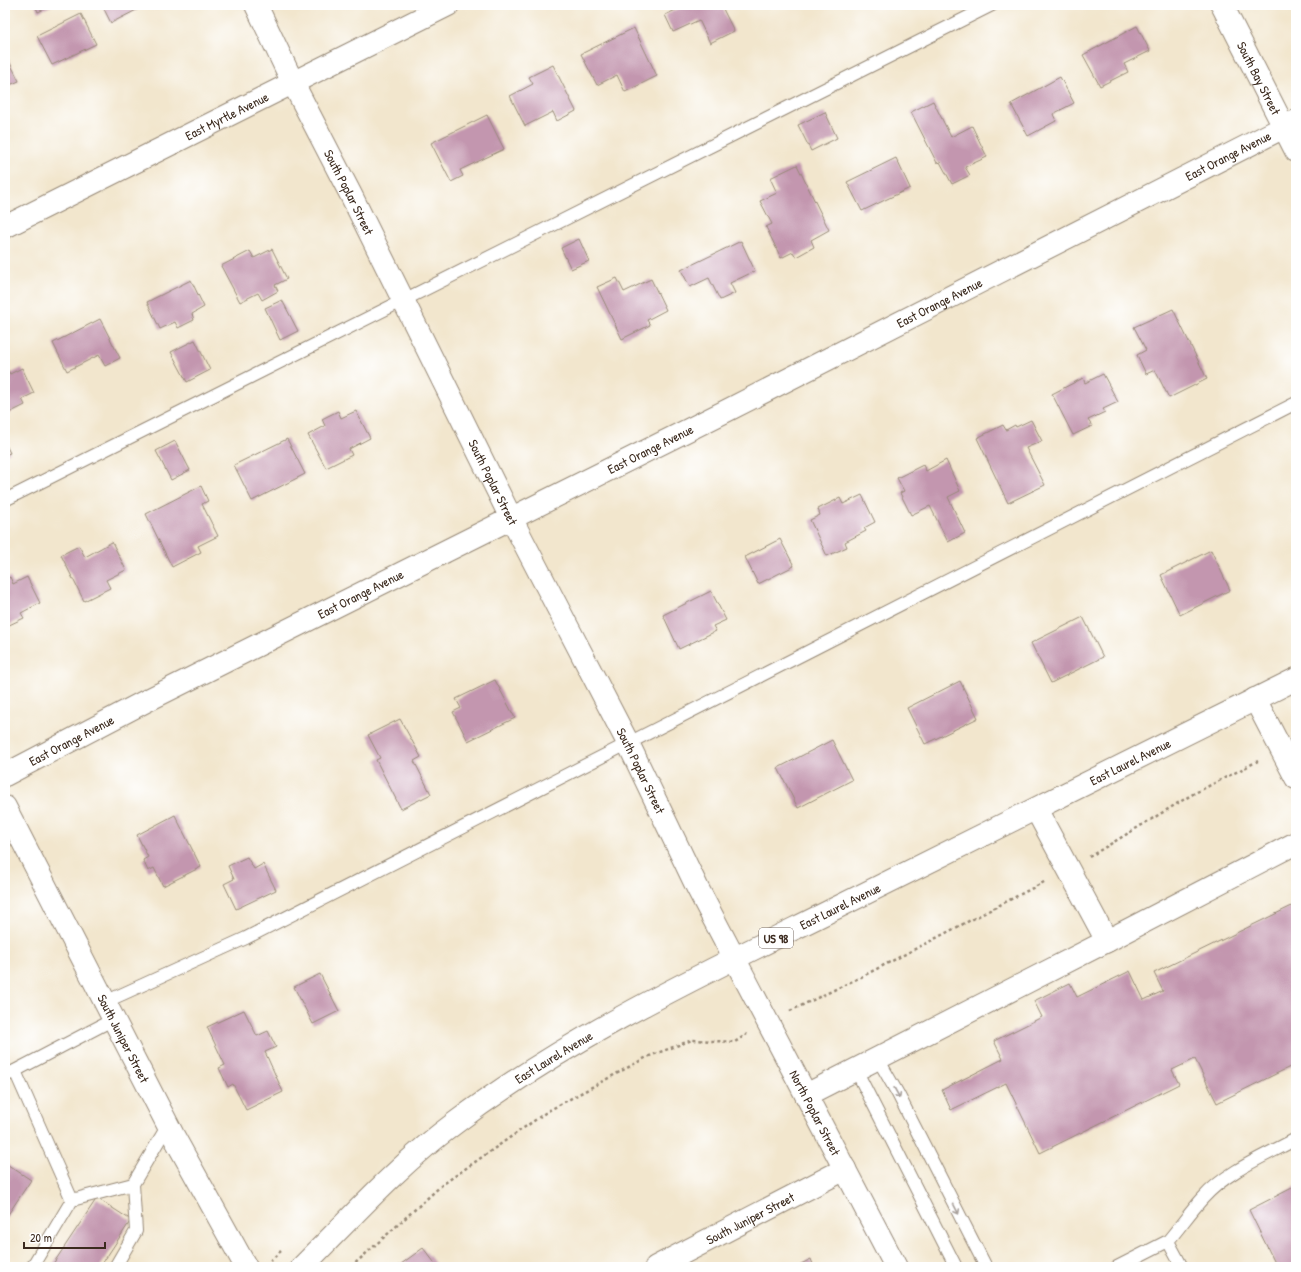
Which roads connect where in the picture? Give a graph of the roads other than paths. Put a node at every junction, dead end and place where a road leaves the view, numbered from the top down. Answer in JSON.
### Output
{"nodes":[{"id":1,"x":256,"y":5,"type":"edge"},
{"id":2,"x":448,"y":5,"type":"edge"},
{"id":3,"x":992,"y":5,"type":"edge"},
{"id":4,"x":1222,"y":5,"type":"edge"},
{"id":5,"x":293,"y":83,"type":"junction"},
{"id":6,"x":1290,"y":124,"type":"edge"},
{"id":7,"x":1296,"y":151,"type":"edge"},
{"id":8,"x":5,"y":227,"type":"edge"},
{"id":9,"x":404,"y":300,"type":"junction"},
{"id":10,"x":1296,"y":403,"type":"edge"},
{"id":11,"x":5,"y":500,"type":"edge"},
{"id":12,"x":511,"y":518,"type":"junction"},
{"id":13,"x":1296,"y":679,"type":"edge"},
{"id":14,"x":1255,"y":700,"type":"junction"},
{"id":15,"x":628,"y":743,"type":"junction"},
{"id":16,"x":5,"y":775,"type":"edge"},
{"id":17,"x":1296,"y":778,"type":"edge"},
{"id":18,"x":5,"y":807,"type":"edge"},
{"id":19,"x":1036,"y":809,"type":"junction"},
{"id":20,"x":1296,"y":843,"type":"edge"},
{"id":21,"x":1107,"y":941,"type":"junction"},
{"id":22,"x":735,"y":958,"type":"junction"},
{"id":23,"x":110,"y":1010,"type":"junction"},
{"id":24,"x":878,"y":1059,"type":"junction"},
{"id":25,"x":856,"y":1070,"type":"junction"},
{"id":26,"x":10,"y":1074,"type":"edge"},
{"id":27,"x":806,"y":1096,"type":"junction"},
{"id":28,"x":168,"y":1125,"type":"junction"},
{"id":29,"x":1296,"y":1139,"type":"edge"},
{"id":30,"x":845,"y":1169,"type":"junction"},
{"id":31,"x":133,"y":1184,"type":"junction"},
{"id":32,"x":72,"y":1200,"type":"junction"},
{"id":33,"x":1168,"y":1241,"type":"junction"},
{"id":34,"x":32,"y":1267,"type":"edge"},
{"id":35,"x":115,"y":1267,"type":"edge"},
{"id":36,"x":246,"y":1267,"type":"edge"},
{"id":37,"x":302,"y":1267,"type":"edge"},
{"id":38,"x":656,"y":1267,"type":"edge"},
{"id":39,"x":896,"y":1267,"type":"edge"},
{"id":40,"x":956,"y":1267,"type":"edge"},
{"id":41,"x":986,"y":1267,"type":"edge"},
{"id":42,"x":1117,"y":1267,"type":"edge"},
{"id":43,"x":1182,"y":1267,"type":"edge"}],
"edges":[{"from":1,"to":5,"type":"street","name":"South Poplar Street"},
{"from":2,"to":5,"type":"street","name":"East Myrtle Avenue"},
{"from":3,"to":9,"type":"lane"},
{"from":4,"to":6,"type":"street","name":"South Bay Street"},
{"from":5,"to":8,"type":"street","name":"East Myrtle Avenue"},
{"from":5,"to":9,"type":"street","name":"South Poplar Street"},
{"from":6,"to":7,"type":"street","name":"South Bay Street"},
{"from":6,"to":12,"type":"street","name":"East Orange Avenue"},
{"from":9,"to":11,"type":"lane"},
{"from":9,"to":12,"type":"street","name":"South Poplar Street"},
{"from":10,"to":15,"type":"lane"},
{"from":12,"to":15,"type":"street","name":"South Poplar Street"},
{"from":12,"to":16,"type":"street","name":"East Orange Avenue"},
{"from":13,"to":14,"type":"street","name":"East Laurel Avenue","number":"US 98"},
{"from":14,"to":17,"type":"street"},
{"from":14,"to":19,"type":"street","name":"East Laurel Avenue","number":"US 98"},
{"from":15,"to":22,"type":"street","name":"South Poplar Street"},
{"from":15,"to":23,"type":"lane"},
{"from":18,"to":23,"type":"street","name":"South Juniper Street"},
{"from":19,"to":21,"type":"street"},
{"from":19,"to":22,"type":"street","name":"East Laurel Avenue","number":"US 98"},
{"from":20,"to":21,"type":"street"},
{"from":21,"to":24,"type":"street"},
{"from":22,"to":27,"type":"street","name":"North Poplar Street"},
{"from":22,"to":37,"type":"street","name":"East Laurel Avenue","number":"US 98"},
{"from":23,"to":26,"type":"lane"},
{"from":23,"to":28,"type":"street","name":"South Juniper Street"},
{"from":24,"to":25,"type":"street"},
{"from":24,"to":41,"type":"lane","one_way":true},
{"from":25,"to":27,"type":"street"},
{"from":25,"to":40,"type":"lane"},
{"from":26,"to":32,"type":"lane"},
{"from":27,"to":30,"type":"street","name":"North Poplar Street"},
{"from":28,"to":31,"type":"lane"},
{"from":28,"to":36,"type":"street","name":"South Juniper Street"},
{"from":29,"to":33,"type":"lane"},
{"from":30,"to":38,"type":"street","name":"South Juniper Street"},
{"from":30,"to":39,"type":"street","name":"North Poplar Street"},
{"from":31,"to":32,"type":"lane"},
{"from":31,"to":35,"type":"lane"},
{"from":32,"to":34,"type":"lane"},
{"from":33,"to":42,"type":"lane"},
{"from":33,"to":43,"type":"lane"}]}
